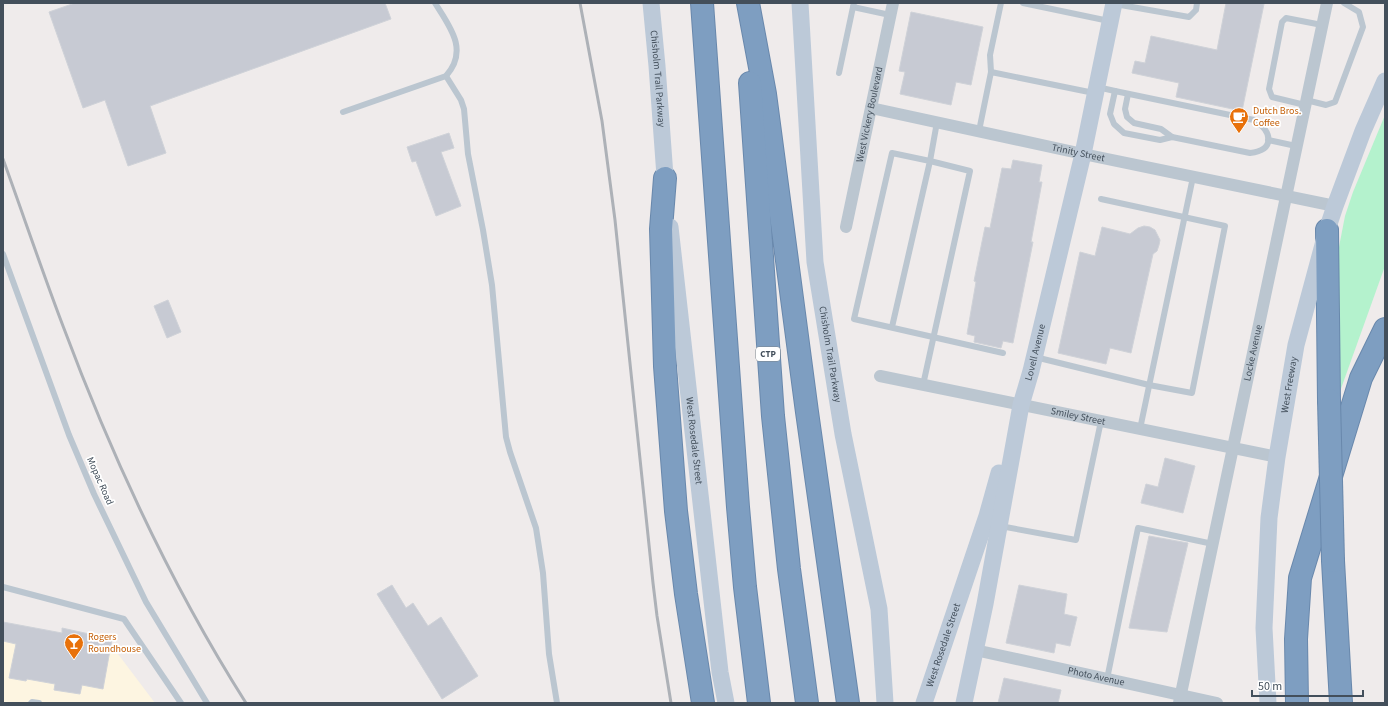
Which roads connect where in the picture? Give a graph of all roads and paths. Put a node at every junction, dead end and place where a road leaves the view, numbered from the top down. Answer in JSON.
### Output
{"nodes":[{"id":1,"x":435,"y":3,"type":"edge"},
{"id":2,"x":651,"y":3,"type":"edge"},
{"id":3,"x":702,"y":3,"type":"edge"},
{"id":4,"x":743,"y":3,"type":"edge"},
{"id":5,"x":748,"y":3,"type":"edge"},
{"id":6,"x":800,"y":3,"type":"edge"},
{"id":7,"x":1002,"y":3,"type":"edge"},
{"id":8,"x":1023,"y":3,"type":"edge"},
{"id":9,"x":1114,"y":3,"type":"edge"},
{"id":10,"x":1197,"y":3,"type":"edge"},
{"id":11,"x":1327,"y":3,"type":"edge"},
{"id":12,"x":1344,"y":3,"type":"edge"},
{"id":13,"x":853,"y":5,"type":"edge"},
{"id":14,"x":892,"y":9,"type":"edge"},
{"id":15,"x":1110,"y":21,"type":"junction"},
{"id":16,"x":1322,"y":25,"type":"junction"},
{"id":17,"x":991,"y":72,"type":"junction"},
{"id":18,"x":839,"y":73,"type":"dead end"},
{"id":19,"x":446,"y":76,"type":"junction"},
{"id":20,"x":1385,"y":81,"type":"edge"},
{"id":21,"x":1096,"y":90,"type":"junction"},
{"id":22,"x":1115,"y":91,"type":"junction"},
{"id":23,"x":1128,"y":94,"type":"junction"},
{"id":24,"x":1306,"y":102,"type":"junction"},
{"id":25,"x":871,"y":108,"type":"junction"},
{"id":26,"x":343,"y":112,"type":"dead end"},
{"id":27,"x":937,"y":122,"type":"junction"},
{"id":28,"x":979,"y":131,"type":"junction"},
{"id":29,"x":1172,"y":137,"type":"junction"},
{"id":30,"x":1268,"y":140,"type":"junction"},
{"id":31,"x":1296,"y":146,"type":"junction"},
{"id":32,"x":1083,"y":154,"type":"junction"},
{"id":33,"x":930,"y":161,"type":"junction"},
{"id":34,"x":1193,"y":177,"type":"junction"},
{"id":35,"x":665,"y":178,"type":"junction"},
{"id":36,"x":1286,"y":197,"type":"junction"},
{"id":37,"x":1101,"y":200,"type":"dead end"},
{"id":38,"x":1335,"y":206,"type":"junction"},
{"id":39,"x":1184,"y":218,"type":"junction"},
{"id":40,"x":846,"y":227,"type":"dead end"},
{"id":41,"x":1327,"y":230,"type":"junction"},
{"id":42,"x":3,"y":254,"type":"edge"},
{"id":43,"x":892,"y":327,"type":"junction"},
{"id":44,"x":1385,"y":330,"type":"edge"},
{"id":45,"x":934,"y":338,"type":"junction"},
{"id":46,"x":1003,"y":353,"type":"dead end"},
{"id":47,"x":1035,"y":357,"type":"junction"},
{"id":48,"x":880,"y":376,"type":"dead end"},
{"id":49,"x":923,"y":385,"type":"junction"},
{"id":50,"x":1149,"y":385,"type":"junction"},
{"id":51,"x":1021,"y":405,"type":"junction"},
{"id":52,"x":1101,"y":421,"type":"junction"},
{"id":53,"x":1140,"y":429,"type":"junction"},
{"id":54,"x":1233,"y":448,"type":"junction"},
{"id":55,"x":1277,"y":457,"type":"junction"},
{"id":56,"x":999,"y":526,"type":"junction"},
{"id":57,"x":1213,"y":544,"type":"junction"},
{"id":58,"x":3,"y":587,"type":"edge"},
{"id":59,"x":976,"y":650,"type":"junction"},
{"id":60,"x":1107,"y":679,"type":"junction"},
{"id":61,"x":1180,"y":699,"type":"edge"},
{"id":62,"x":31,"y":703,"type":"edge"},
{"id":63,"x":39,"y":703,"type":"edge"},
{"id":64,"x":181,"y":703,"type":"edge"},
{"id":65,"x":207,"y":703,"type":"edge"},
{"id":66,"x":557,"y":703,"type":"edge"},
{"id":67,"x":703,"y":703,"type":"edge"},
{"id":68,"x":726,"y":703,"type":"edge"},
{"id":69,"x":759,"y":703,"type":"edge"},
{"id":70,"x":807,"y":703,"type":"edge"},
{"id":71,"x":848,"y":703,"type":"edge"},
{"id":72,"x":885,"y":703,"type":"edge"},
{"id":73,"x":924,"y":703,"type":"edge"},
{"id":74,"x":964,"y":703,"type":"edge"},
{"id":75,"x":1217,"y":703,"type":"edge"},
{"id":76,"x":1268,"y":703,"type":"edge"},
{"id":77,"x":1297,"y":703,"type":"edge"},
{"id":78,"x":1341,"y":703,"type":"edge"}],
"edges":[{"from":1,"to":19,"type":"lane"},
{"from":2,"to":35,"type":"main road","name":"Chisholm Trail Parkway"},
{"from":3,"to":69,"type":"highway"},
{"from":4,"to":70,"type":"highway","number":"CTP"},
{"from":5,"to":71,"type":"highway"},
{"from":6,"to":72,"type":"main road","name":"Chisholm Trail Parkway"},
{"from":7,"to":17,"type":"lane"},
{"from":8,"to":15,"type":"lane"},
{"from":9,"to":10,"type":"lane"},
{"from":9,"to":15,"type":"main road","name":"Lovell Avenue"},
{"from":11,"to":16,"type":"street","name":"Locke Avenue"},
{"from":12,"to":24,"type":"lane"},
{"from":13,"to":14,"type":"lane"},
{"from":13,"to":18,"type":"lane"},
{"from":14,"to":25,"type":"street","name":"West Vickery Boulevard"},
{"from":15,"to":21,"type":"main road","name":"Lovell Avenue"},
{"from":16,"to":24,"type":"street","name":"Locke Avenue"},
{"from":16,"to":24,"type":"lane"},
{"from":17,"to":21,"type":"lane"},
{"from":17,"to":28,"type":"lane"},
{"from":19,"to":26,"type":"lane"},
{"from":19,"to":66,"type":"lane"},
{"from":20,"to":38,"type":"main road","name":"West Freeway"},
{"from":21,"to":22,"type":"lane"},
{"from":21,"to":32,"type":"main road","name":"Lovell Avenue"},
{"from":22,"to":23,"type":"lane"},
{"from":22,"to":29,"type":"lane"},
{"from":23,"to":29,"type":"lane"},
{"from":23,"to":30,"type":"lane"},
{"from":24,"to":31,"type":"street","name":"Locke Avenue"},
{"from":25,"to":27,"type":"street","name":"Trinity Street"},
{"from":25,"to":40,"type":"street","name":"West Vickery Boulevard"},
{"from":27,"to":28,"type":"street","name":"Trinity Street"},
{"from":27,"to":33,"type":"lane"},
{"from":28,"to":32,"type":"street","name":"Trinity Street"},
{"from":29,"to":30,"type":"lane"},
{"from":30,"to":31,"type":"lane"},
{"from":31,"to":36,"type":"street","name":"Locke Avenue"},
{"from":32,"to":34,"type":"street","name":"Trinity Street"},
{"from":32,"to":47,"type":"main road","name":"Lovell Avenue"},
{"from":33,"to":43,"type":"lane"},
{"from":33,"to":43,"type":"lane"},
{"from":33,"to":45,"type":"lane"},
{"from":34,"to":36,"type":"street","name":"Trinity Street"},
{"from":34,"to":39,"type":"lane"},
{"from":35,"to":67,"type":"highway"},
{"from":35,"to":68,"type":"main road","name":"West Rosedale Street"},
{"from":36,"to":38,"type":"street","name":"Trinity Street"},
{"from":36,"to":54,"type":"street","name":"Locke Avenue"},
{"from":37,"to":39,"type":"lane"},
{"from":38,"to":41,"type":"main road","name":"West Freeway"},
{"from":39,"to":50,"type":"lane"},
{"from":39,"to":50,"type":"lane"},
{"from":41,"to":55,"type":"main road","name":"West Freeway"},
{"from":41,"to":78,"type":"highway","bridge":true},
{"from":42,"to":65,"type":"lane","name":"Mopac Road"},
{"from":43,"to":45,"type":"lane"},
{"from":44,"to":77,"type":"highway"},
{"from":45,"to":46,"type":"lane"},
{"from":45,"to":49,"type":"lane"},
{"from":47,"to":50,"type":"lane"},
{"from":47,"to":51,"type":"main road","name":"Lovell Avenue"},
{"from":48,"to":49,"type":"street","name":"Smiley Street"},
{"from":49,"to":51,"type":"street","name":"Smiley Street"},
{"from":50,"to":53,"type":"lane"},
{"from":51,"to":52,"type":"street","name":"Smiley Street"},
{"from":51,"to":56,"type":"main road","name":"Lovell Avenue"},
{"from":51,"to":73,"type":"main road","name":"West Rosedale Street"},
{"from":52,"to":53,"type":"street","name":"Smiley Street"},
{"from":52,"to":56,"type":"lane"},
{"from":53,"to":54,"type":"street","name":"Smiley Street"},
{"from":54,"to":55,"type":"street","name":"Smiley Street"},
{"from":54,"to":57,"type":"street","name":"Locke Avenue"},
{"from":55,"to":76,"type":"main road","name":"West Freeway"},
{"from":56,"to":59,"type":"main road","name":"Lovell Avenue"},
{"from":57,"to":60,"type":"lane"},
{"from":57,"to":61,"type":"street","name":"Locke Avenue"},
{"from":58,"to":64,"type":"lane"},
{"from":59,"to":60,"type":"street","name":"Photo Avenue"},
{"from":59,"to":74,"type":"main road","name":"Lovell Avenue"},
{"from":60,"to":61,"type":"street","name":"Photo Avenue"},
{"from":61,"to":75,"type":"street","name":"Photo Avenue"},
{"from":62,"to":63,"type":"lane"}]}
